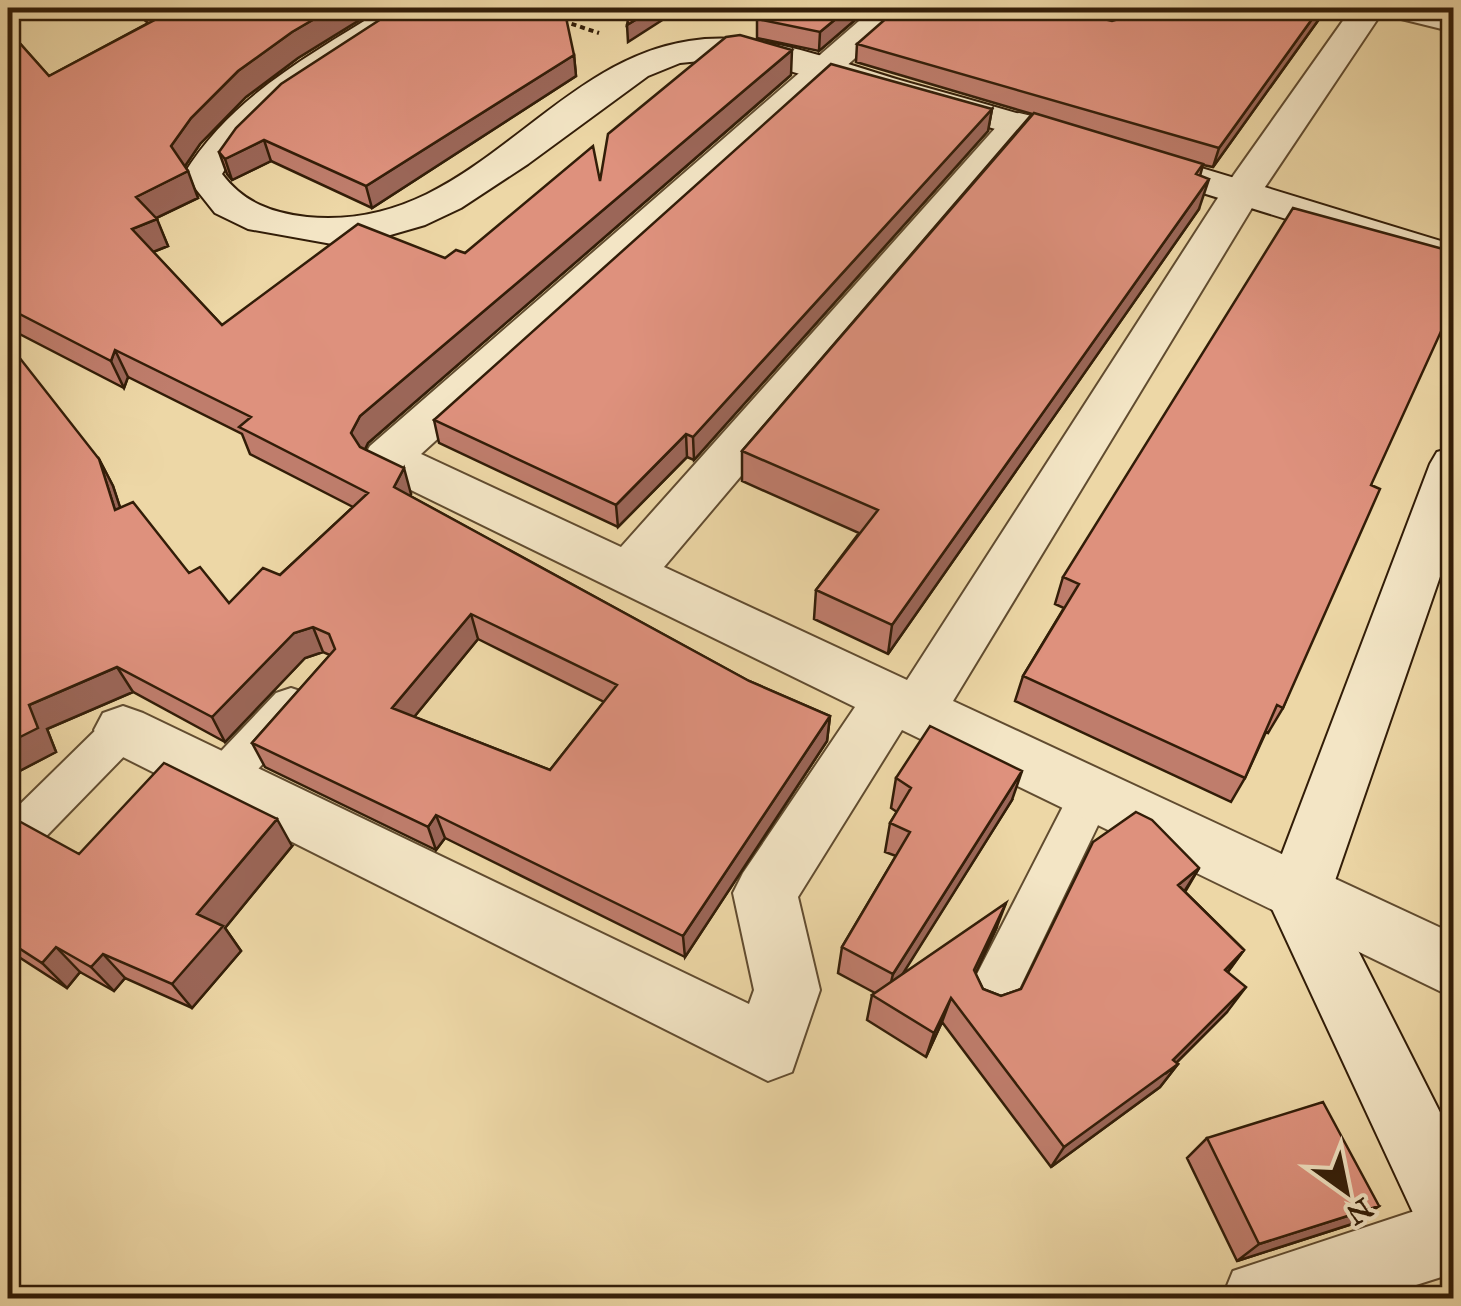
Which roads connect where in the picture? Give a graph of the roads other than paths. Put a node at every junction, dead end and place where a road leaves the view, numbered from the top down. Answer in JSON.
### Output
{"nodes":[{"id":1,"x":407,"y":8,"type":"edge"},
{"id":2,"x":893,"y":8,"type":"edge"},
{"id":3,"x":1037,"y":8,"type":"edge"},
{"id":4,"x":1123,"y":8,"type":"edge"},
{"id":5,"x":1368,"y":8,"type":"edge"},
{"id":6,"x":1396,"y":8,"type":"edge"},
{"id":7,"x":1454,"y":22,"type":"edge"},
{"id":8,"x":822,"y":67,"type":"junction"},
{"id":9,"x":1019,"y":124,"type":"junction"},
{"id":10,"x":1241,"y":193,"type":"junction"},
{"id":11,"x":1454,"y":259,"type":"edge"},
{"id":12,"x":1454,"y":464,"type":"edge"},
{"id":13,"x":628,"y":573,"type":"junction"},
{"id":14,"x":322,"y":672,"type":"edge"},
{"id":15,"x":905,"y":704,"type":"junction"},
{"id":16,"x":123,"y":730,"type":"joint"},
{"id":17,"x":222,"y":779,"type":"junction"},
{"id":18,"x":1091,"y":794,"type":"junction"},
{"id":19,"x":8,"y":846,"type":"edge"},
{"id":20,"x":1298,"y":896,"type":"junction"},
{"id":21,"x":1454,"y":967,"type":"edge"},
{"id":22,"x":992,"y":994,"type":"edge"},
{"id":23,"x":1454,"y":1219,"type":"edge"},
{"id":24,"x":1454,"y":1235,"type":"edge"},
{"id":25,"x":1260,"y":1298,"type":"edge"}],
"edges":[{"from":1,"to":8,"type":"street"},
{"from":2,"to":8,"type":"street"},
{"from":3,"to":4,"type":"street"},
{"from":5,"to":10,"type":"street"},
{"from":6,"to":7,"type":"street"},
{"from":8,"to":9,"type":"street"},
{"from":8,"to":13,"type":"street"},
{"from":9,"to":10,"type":"street"},
{"from":9,"to":13,"type":"street"},
{"from":10,"to":11,"type":"street"},
{"from":10,"to":15,"type":"street"},
{"from":12,"to":20,"type":"street"},
{"from":13,"to":15,"type":"street"},
{"from":14,"to":17,"type":"lane"},
{"from":15,"to":17,"type":"street"},
{"from":15,"to":18,"type":"street"},
{"from":16,"to":17,"type":"street"},
{"from":16,"to":19,"type":"lane"},
{"from":18,"to":20,"type":"street"},
{"from":18,"to":22,"type":"lane"},
{"from":20,"to":21,"type":"street"},
{"from":20,"to":23,"type":"street"},
{"from":24,"to":25,"type":"street"}]}
